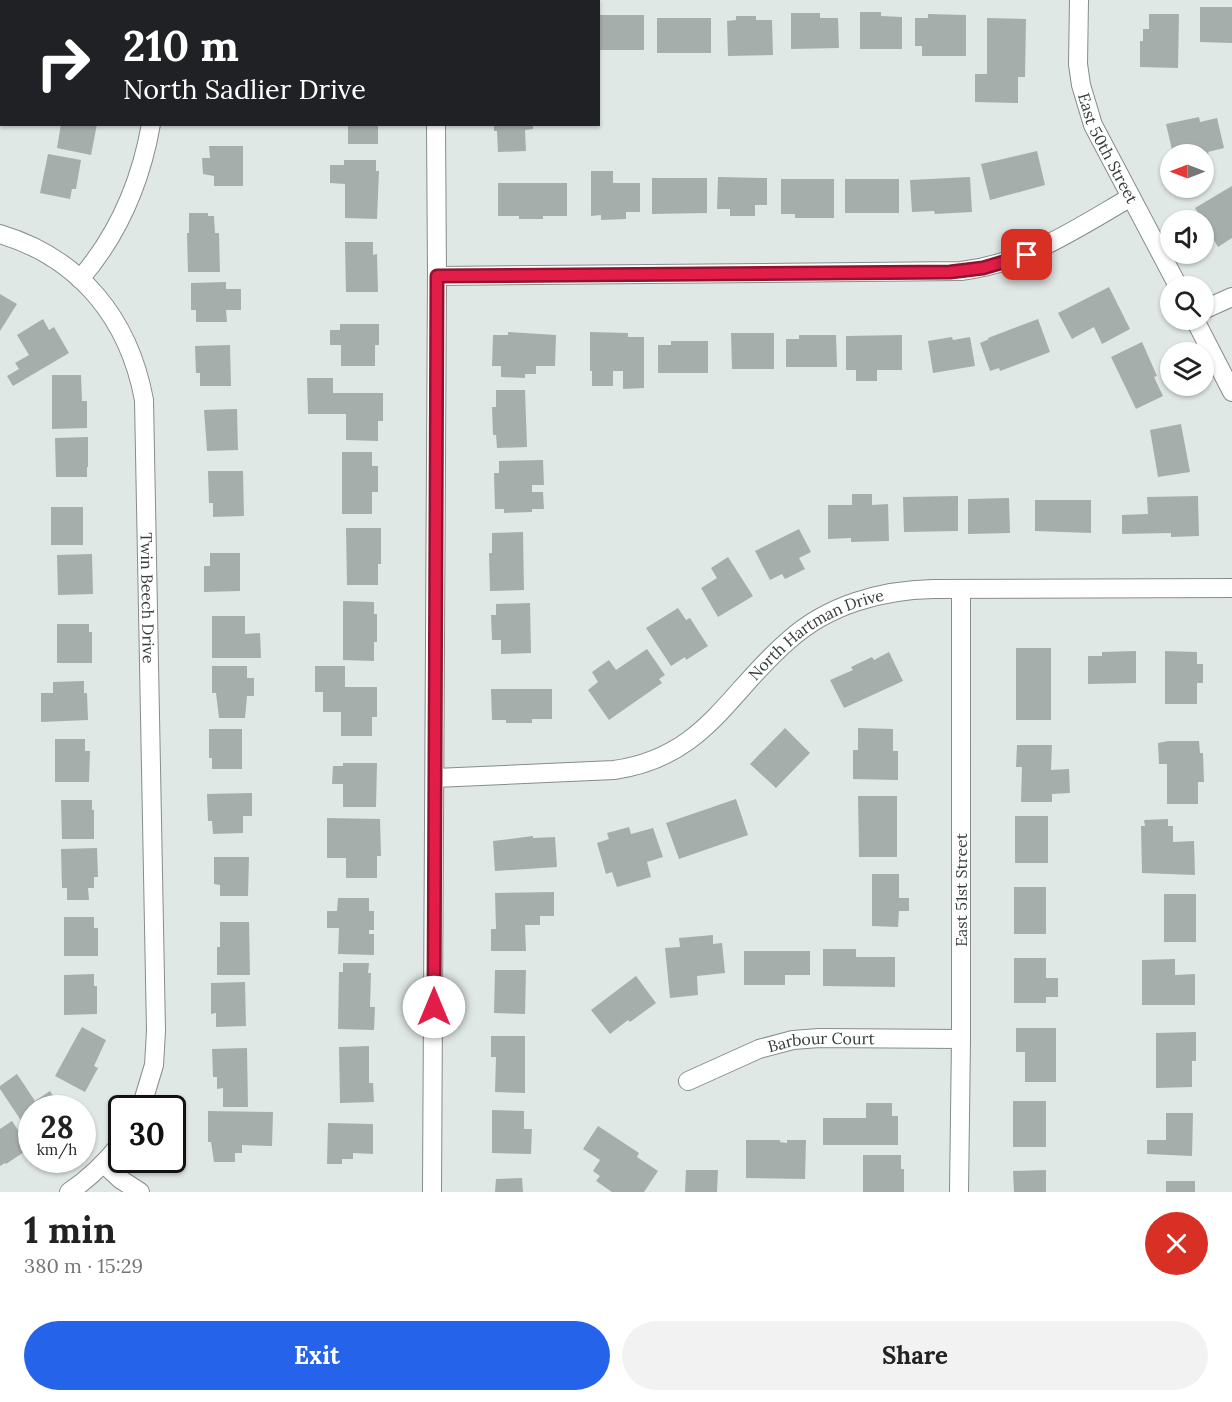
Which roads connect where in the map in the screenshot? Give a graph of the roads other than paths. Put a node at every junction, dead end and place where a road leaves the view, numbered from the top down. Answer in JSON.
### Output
{"nodes":[{"id":1,"x":1079,"y":0,"type":"edge"},
{"id":2,"x":151,"y":126,"type":"edge"},
{"id":3,"x":436,"y":126,"type":"edge"},
{"id":4,"x":1131,"y":197,"type":"junction"},
{"id":5,"x":0,"y":234,"type":"edge"},
{"id":6,"x":437,"y":276,"type":"junction"},
{"id":7,"x":1173,"y":276,"type":"edge"},
{"id":8,"x":80,"y":279,"type":"junction"},
{"id":9,"x":1232,"y":297,"type":"edge"},
{"id":10,"x":1214,"y":305,"type":"edge"},
{"id":11,"x":1200,"y":330,"type":"edge"},
{"id":12,"x":1232,"y":392,"type":"edge"},
{"id":13,"x":1232,"y":588,"type":"edge"},
{"id":14,"x":961,"y":589,"type":"junction"},
{"id":15,"x":435,"y":777,"type":"junction"},
{"id":16,"x":961,"y":1040,"type":"junction"},
{"id":17,"x":688,"y":1081,"type":"dead end"},
{"id":18,"x":145,"y":1095,"type":"edge"},
{"id":19,"x":108,"y":1159,"type":"edge"},
{"id":20,"x":104,"y":1164,"type":"junction"},
{"id":21,"x":69,"y":1192,"type":"edge"},
{"id":22,"x":140,"y":1192,"type":"edge"},
{"id":23,"x":432,"y":1192,"type":"edge"},
{"id":24,"x":959,"y":1192,"type":"edge"}],
"edges":[{"from":1,"to":4,"type":"street","name":"East 50th Street"},
{"from":2,"to":8,"type":"street"},
{"from":3,"to":6,"type":"street"},
{"from":4,"to":6,"type":"street"},
{"from":4,"to":7,"type":"street","name":"East 50th Street"},
{"from":5,"to":8,"type":"street","name":"Twin Beech Drive"},
{"from":6,"to":15,"type":"street"},
{"from":8,"to":18,"type":"street","name":"Twin Beech Drive"},
{"from":9,"to":10,"type":"street"},
{"from":11,"to":12,"type":"street"},
{"from":13,"to":14,"type":"street","name":"North Hartman Drive"},
{"from":14,"to":15,"type":"street","name":"North Hartman Drive"},
{"from":14,"to":16,"type":"street","name":"East 51st Street"},
{"from":15,"to":23,"type":"street"},
{"from":16,"to":17,"type":"street","name":"Barbour Court"},
{"from":16,"to":24,"type":"street","name":"East 51st Street"},
{"from":19,"to":20,"type":"street"},
{"from":20,"to":21,"type":"street"},
{"from":20,"to":22,"type":"street"}]}
